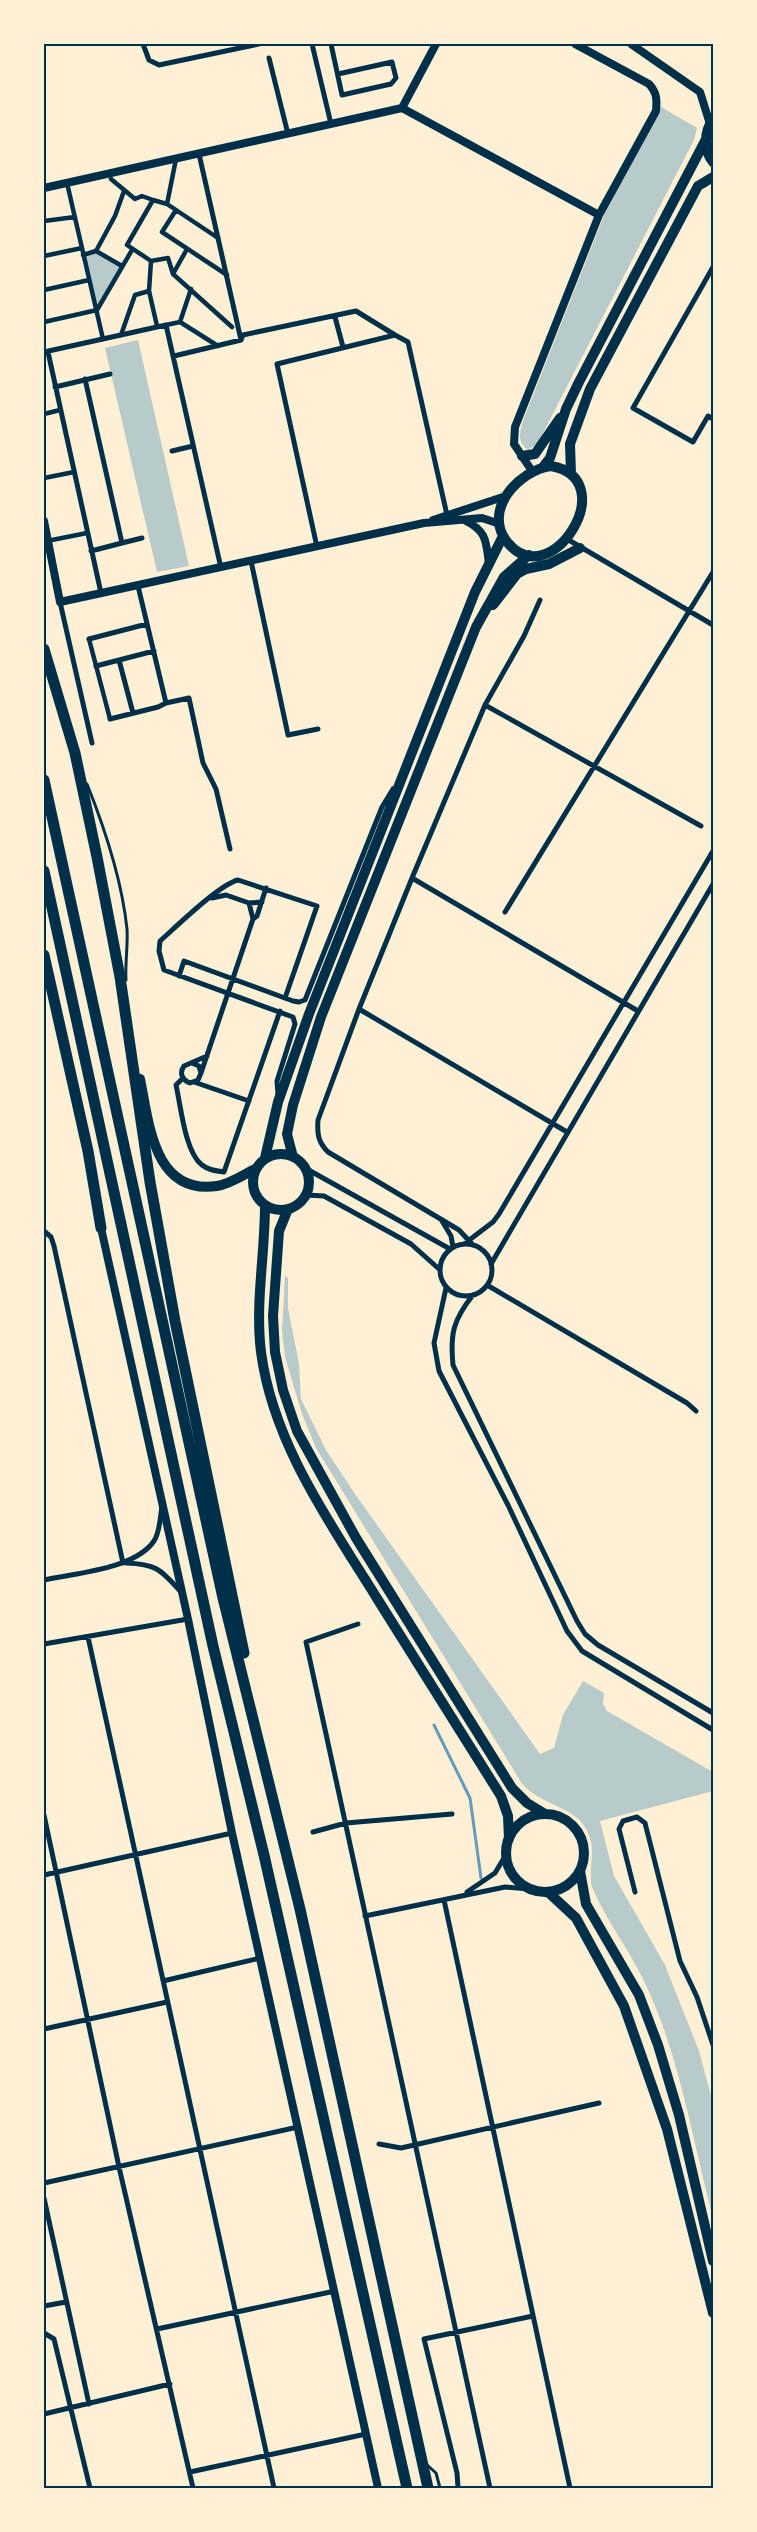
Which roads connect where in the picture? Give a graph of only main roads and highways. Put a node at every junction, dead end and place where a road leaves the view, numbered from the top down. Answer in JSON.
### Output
{"nodes":[{"id":1,"x":712,"y":122,"type":"edge"},
{"id":2,"x":706,"y":141,"type":"junction"},
{"id":3,"x":713,"y":162,"type":"edge"},
{"id":4,"x":713,"y":177,"type":"edge"},
{"id":5,"x":566,"y":409,"type":"junction"},
{"id":6,"x":522,"y":456,"type":"road end"},
{"id":7,"x":543,"y":467,"type":"junction"},
{"id":8,"x":571,"y":474,"type":"junction"},
{"id":9,"x":504,"y":536,"type":"junction"},
{"id":10,"x":580,"y":548,"type":"road end"},
{"id":11,"x":529,"y":555,"type":"junction"},
{"id":12,"x":476,"y":627,"type":"junction"},
{"id":13,"x":44,"y":649,"type":"edge"},
{"id":14,"x":44,"y":780,"type":"edge"},
{"id":15,"x":44,"y":871,"type":"edge"},
{"id":16,"x":44,"y":955,"type":"edge"},
{"id":17,"x":44,"y":975,"type":"edge"},
{"id":18,"x":127,"y":1022,"type":"junction"},
{"id":19,"x":124,"y":1148,"type":"junction"},
{"id":20,"x":293,"y":1156,"type":"junction"},
{"id":21,"x":265,"y":1158,"type":"junction"},
{"id":22,"x":255,"y":1169,"type":"junction"},
{"id":23,"x":265,"y":1205,"type":"junction"},
{"id":24,"x":288,"y":1209,"type":"junction"},
{"id":25,"x":231,"y":1595,"type":"junction"},
{"id":26,"x":545,"y":1814,"type":"junction"},
{"id":27,"x":509,"y":1839,"type":"junction"},
{"id":28,"x":580,"y":1871,"type":"junction"},
{"id":29,"x":548,"y":1892,"type":"junction"},
{"id":30,"x":300,"y":1909,"type":"junction"},
{"id":31,"x":713,"y":2261,"type":"edge"},
{"id":32,"x":713,"y":2313,"type":"edge"},
{"id":33,"x":407,"y":2488,"type":"edge"},
{"id":34,"x":428,"y":2488,"type":"edge"}],
"edges":[{"from":1,"to":2,"type":"main road"},
{"from":2,"to":3,"type":"main road"},
{"from":2,"to":5,"type":"main road"},
{"from":4,"to":8,"type":"main road"},
{"from":5,"to":6,"type":"main road"},
{"from":5,"to":7,"type":"main road"},
{"from":7,"to":8,"type":"main road"},
{"from":7,"to":9,"type":"main road"},
{"from":8,"to":11,"type":"main road"},
{"from":9,"to":11,"type":"main road"},
{"from":9,"to":21,"type":"main road"},
{"from":10,"to":12,"type":"main road"},
{"from":11,"to":12,"type":"main road"},
{"from":12,"to":20,"type":"main road"},
{"from":13,"to":18,"type":"highway"},
{"from":14,"to":19,"type":"highway"},
{"from":15,"to":33,"type":"highway"},
{"from":16,"to":17,"type":"highway"},
{"from":18,"to":22,"type":"main road"},
{"from":18,"to":25,"type":"highway"},
{"from":19,"to":25,"type":"highway"},
{"from":19,"to":30,"type":"highway"},
{"from":20,"to":21,"type":"main road"},
{"from":20,"to":24,"type":"main road"},
{"from":21,"to":22,"type":"main road"},
{"from":22,"to":23,"type":"main road"},
{"from":23,"to":24,"type":"main road"},
{"from":23,"to":27,"type":"main road"},
{"from":24,"to":26,"type":"main road"},
{"from":25,"to":30,"type":"highway"},
{"from":26,"to":27,"type":"main road"},
{"from":26,"to":28,"type":"main road"},
{"from":27,"to":29,"type":"main road"},
{"from":28,"to":29,"type":"main road"},
{"from":28,"to":31,"type":"main road"},
{"from":29,"to":32,"type":"main road"},
{"from":30,"to":34,"type":"highway"}]}
